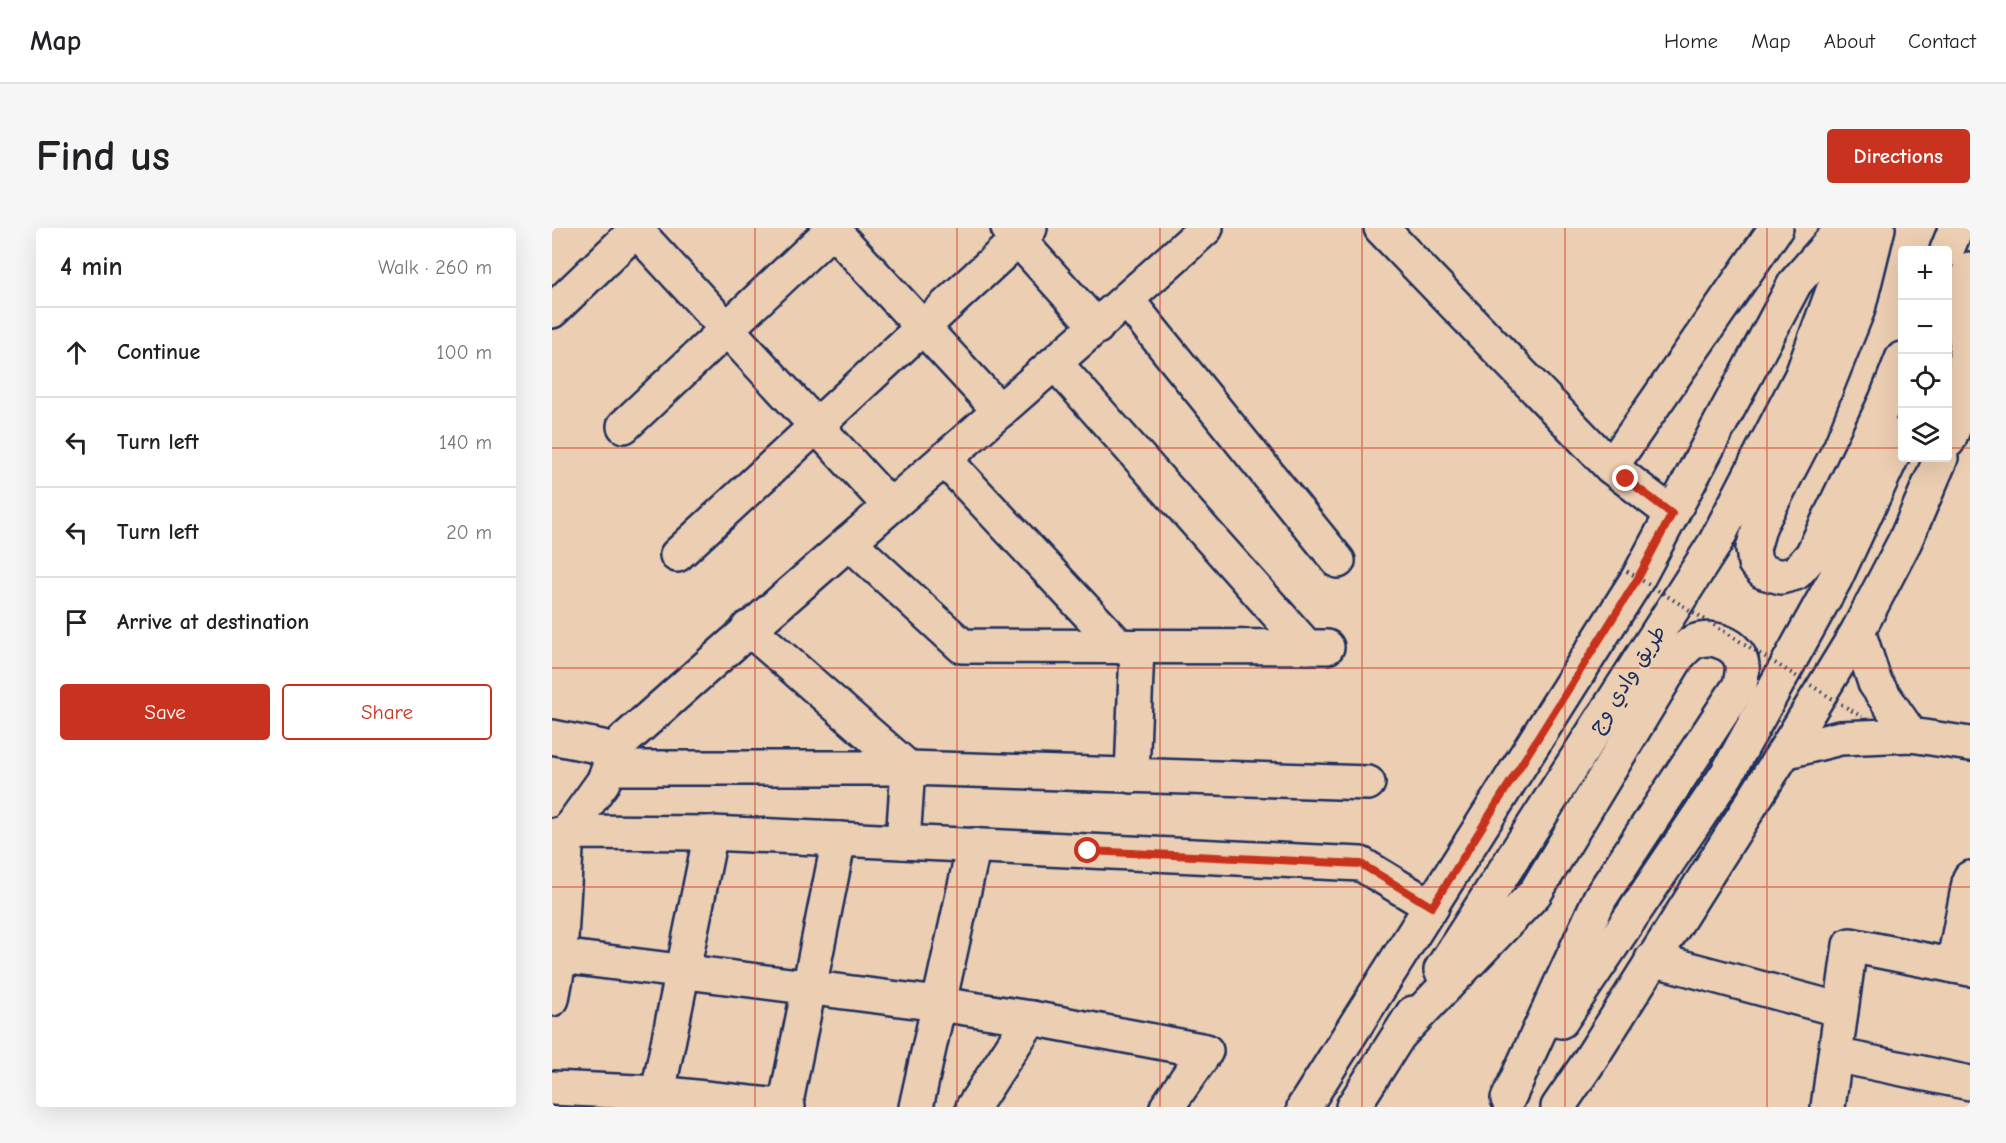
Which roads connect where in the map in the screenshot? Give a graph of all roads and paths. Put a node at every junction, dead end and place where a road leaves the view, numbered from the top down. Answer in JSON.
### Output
{"nodes":[{"id":1,"x":1381,"y":228,"type":"edge"},
{"id":2,"x":1776,"y":228,"type":"edge"},
{"id":3,"x":1843,"y":228,"type":"edge"},
{"id":4,"x":1856,"y":228,"type":"edge"},
{"id":5,"x":1878,"y":228,"type":"edge"},
{"id":6,"x":1956,"y":228,"type":"edge"},
{"id":7,"x":636,"y":229,"type":"edge"},
{"id":8,"x":833,"y":229,"type":"edge"},
{"id":9,"x":1197,"y":231,"type":"edge"},
{"id":10,"x":1019,"y":232,"type":"edge"},
{"id":11,"x":1962,"y":264,"type":"edge"},
{"id":12,"x":1127,"y":300,"type":"junction"},
{"id":13,"x":1952,"y":305,"type":"edge"},
{"id":14,"x":552,"y":311,"type":"edge"},
{"id":15,"x":923,"y":327,"type":"junction"},
{"id":16,"x":1097,"y":327,"type":"junction"},
{"id":17,"x":727,"y":329,"type":"junction"},
{"id":18,"x":1055,"y":363,"type":"junction"},
{"id":19,"x":1898,"y":369,"type":"edge"},
{"id":20,"x":1000,"y":411,"type":"junction"},
{"id":21,"x":624,"y":426,"type":"dead end"},
{"id":22,"x":816,"y":426,"type":"junction"},
{"id":23,"x":1952,"y":430,"type":"edge"},
{"id":24,"x":1898,"y":444,"type":"edge"},
{"id":25,"x":944,"y":459,"type":"junction"},
{"id":26,"x":1939,"y":462,"type":"edge"},
{"id":27,"x":1611,"y":467,"type":"junction"},
{"id":28,"x":890,"y":506,"type":"junction"},
{"id":29,"x":1672,"y":514,"type":"junction"},
{"id":30,"x":849,"y":542,"type":"junction"},
{"id":31,"x":677,"y":555,"type":"dead end"},
{"id":32,"x":1338,"y":561,"type":"dead end"},
{"id":33,"x":1622,"y":568,"type":"dead end"},
{"id":34,"x":748,"y":628,"type":"junction"},
{"id":35,"x":1858,"y":631,"type":"junction"},
{"id":36,"x":1129,"y":646,"type":"junction"},
{"id":37,"x":1862,"y":717,"type":"dead end"},
{"id":38,"x":1911,"y":735,"type":"junction"},
{"id":39,"x":552,"y":737,"type":"edge"},
{"id":40,"x":1970,"y":744,"type":"edge"},
{"id":41,"x":1784,"y":752,"type":"junction"},
{"id":42,"x":609,"y":761,"type":"junction"},
{"id":43,"x":908,"y":768,"type":"junction"},
{"id":44,"x":1132,"y":776,"type":"junction"},
{"id":45,"x":1368,"y":783,"type":"dead end"},
{"id":46,"x":711,"y":833,"type":"junction"},
{"id":47,"x":560,"y":834,"type":"edge"},
{"id":48,"x":839,"y":839,"type":"junction"},
{"id":49,"x":903,"y":842,"type":"junction"},
{"id":50,"x":974,"y":845,"type":"junction"},
{"id":51,"x":1970,"y":878,"type":"edge"},
{"id":52,"x":1432,"y":907,"type":"junction"},
{"id":53,"x":560,"y":956,"type":"junction"},
{"id":54,"x":1652,"y":959,"type":"junction"},
{"id":55,"x":1962,"y":967,"type":"edge"},
{"id":56,"x":683,"y":971,"type":"junction"},
{"id":57,"x":809,"y":987,"type":"junction"},
{"id":58,"x":552,"y":999,"type":"edge"},
{"id":59,"x":939,"y":1004,"type":"junction"},
{"id":60,"x":1841,"y":1010,"type":"junction"},
{"id":61,"x":1031,"y":1018,"type":"junction"},
{"id":62,"x":1401,"y":1033,"type":"junction"},
{"id":63,"x":1835,"y":1055,"type":"junction"},
{"id":64,"x":1588,"y":1063,"type":"junction"},
{"id":65,"x":1970,"y":1083,"type":"edge"},
{"id":66,"x":552,"y":1088,"type":"edge"},
{"id":67,"x":657,"y":1100,"type":"edge"},
{"id":68,"x":1506,"y":1103,"type":"edge"},
{"id":69,"x":786,"y":1107,"type":"edge"},
{"id":70,"x":916,"y":1107,"type":"edge"},
{"id":71,"x":973,"y":1107,"type":"edge"},
{"id":72,"x":1167,"y":1107,"type":"edge"},
{"id":73,"x":1304,"y":1107,"type":"edge"},
{"id":74,"x":1353,"y":1107,"type":"edge"},
{"id":75,"x":1558,"y":1107,"type":"edge"},
{"id":76,"x":1581,"y":1107,"type":"edge"},
{"id":77,"x":1828,"y":1107,"type":"edge"}],
"edges":[{"from":1,"to":27,"type":"street"},
{"from":2,"to":27,"type":"street"},
{"from":3,"to":29,"type":"street"},
{"from":4,"to":62,"type":"street","name":"طريق وادي وج"},
{"from":5,"to":19,"type":"street"},
{"from":6,"to":11,"type":"street"},
{"from":7,"to":14,"type":"street"},
{"from":7,"to":17,"type":"street"},
{"from":8,"to":15,"type":"street"},
{"from":8,"to":17,"type":"street"},
{"from":9,"to":12,"type":"street"},
{"from":10,"to":15,"type":"street"},
{"from":10,"to":16,"type":"street"},
{"from":11,"to":13,"type":"street"},
{"from":11,"to":23,"type":"street"},
{"from":12,"to":16,"type":"street"},
{"from":12,"to":32,"type":"street"},
{"from":15,"to":20,"type":"street"},
{"from":15,"to":22,"type":"street"},
{"from":16,"to":18,"type":"street"},
{"from":17,"to":21,"type":"street"},
{"from":17,"to":22,"type":"street"},
{"from":18,"to":20,"type":"street"},
{"from":18,"to":36,"type":"street"},
{"from":20,"to":25,"type":"street"},
{"from":22,"to":28,"type":"street"},
{"from":22,"to":31,"type":"street"},
{"from":24,"to":68,"type":"street"},
{"from":25,"to":28,"type":"street"},
{"from":25,"to":36,"type":"street"},
{"from":26,"to":35,"type":"street"},
{"from":27,"to":29,"type":"street"},
{"from":28,"to":30,"type":"street"},
{"from":29,"to":52,"type":"street"},
{"from":30,"to":34,"type":"street"},
{"from":30,"to":36,"type":"street"},
{"from":33,"to":37,"type":"path","bridge":true},
{"from":34,"to":42,"type":"street"},
{"from":34,"to":43,"type":"street"},
{"from":35,"to":38,"type":"street"},
{"from":35,"to":41,"type":"street"},
{"from":36,"to":44,"type":"street"},
{"from":38,"to":40,"type":"street"},
{"from":38,"to":41,"type":"street"},
{"from":39,"to":42,"type":"street"},
{"from":41,"to":54,"type":"street"},
{"from":42,"to":43,"type":"street"},
{"from":42,"to":47,"type":"street"},
{"from":43,"to":44,"type":"street"},
{"from":43,"to":49,"type":"street"},
{"from":44,"to":45,"type":"street"},
{"from":46,"to":47,"type":"street"},
{"from":46,"to":48,"type":"street"},
{"from":46,"to":56,"type":"street"},
{"from":47,"to":53,"type":"street"},
{"from":48,"to":49,"type":"street"},
{"from":48,"to":57,"type":"street"},
{"from":49,"to":50,"type":"street"},
{"from":50,"to":52,"type":"street"},
{"from":50,"to":59,"type":"street"},
{"from":51,"to":55,"type":"street"},
{"from":52,"to":73,"type":"street"},
{"from":53,"to":56,"type":"street"},
{"from":53,"to":58,"type":"street"},
{"from":54,"to":60,"type":"street"},
{"from":54,"to":64,"type":"street"},
{"from":55,"to":60,"type":"street"},
{"from":56,"to":57,"type":"street"},
{"from":56,"to":67,"type":"street"},
{"from":57,"to":59,"type":"street"},
{"from":57,"to":69,"type":"street"},
{"from":59,"to":61,"type":"street"},
{"from":59,"to":70,"type":"street"},
{"from":60,"to":63,"type":"street"},
{"from":61,"to":71,"type":"street"},
{"from":61,"to":72,"type":"street"},
{"from":62,"to":68,"type":"street"},
{"from":62,"to":74,"type":"street","name":"طريق وادي وج"},
{"from":63,"to":65,"type":"street"},
{"from":63,"to":77,"type":"street"},
{"from":64,"to":75,"type":"street"},
{"from":64,"to":76,"type":"street"},
{"from":66,"to":67,"type":"street"},
{"from":67,"to":69,"type":"street"}]}
